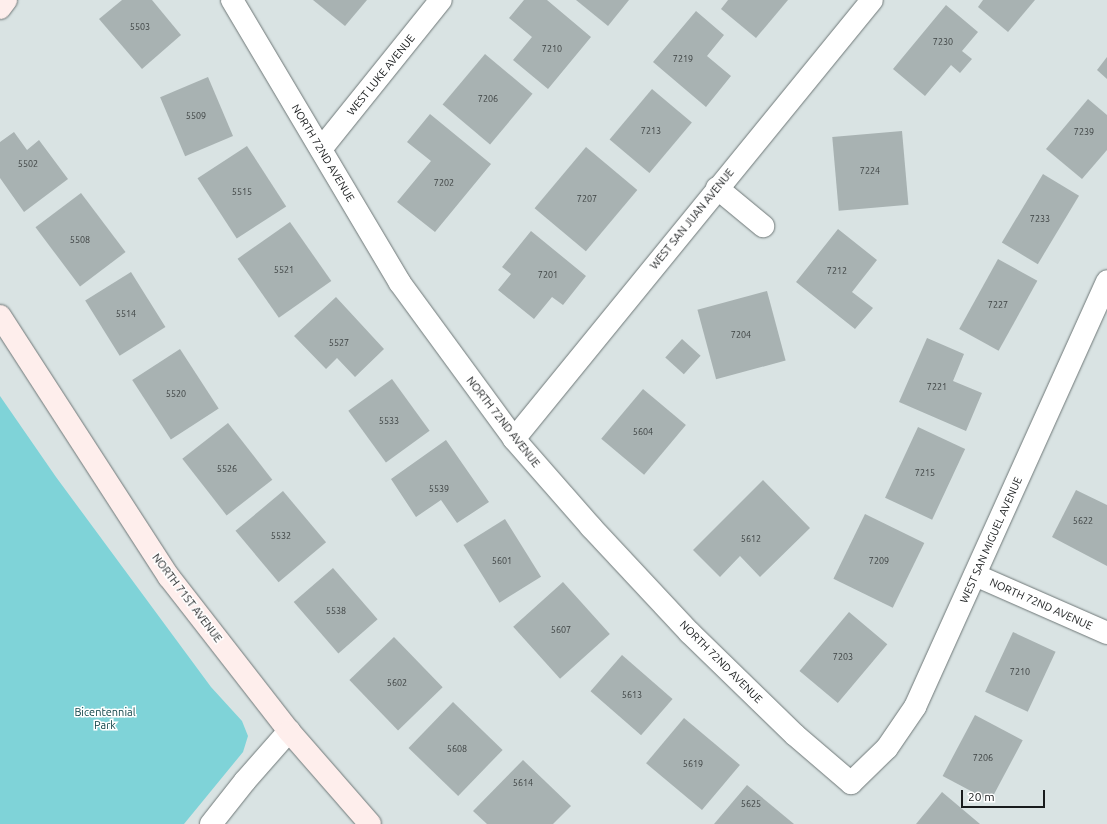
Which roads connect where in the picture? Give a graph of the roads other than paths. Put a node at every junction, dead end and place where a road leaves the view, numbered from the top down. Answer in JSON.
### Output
{"nodes":[{"id":1,"x":6,"y":0,"type":"edge"},
{"id":2,"x":232,"y":0,"type":"edge"},
{"id":3,"x":441,"y":0,"type":"edge"},
{"id":4,"x":872,"y":0,"type":"edge"},
{"id":5,"x":0,"y":8,"type":"edge"},
{"id":6,"x":321,"y":149,"type":"junction"},
{"id":7,"x":717,"y":188,"type":"junction"},
{"id":8,"x":763,"y":226,"type":"dead end"},
{"id":9,"x":1107,"y":281,"type":"edge"},
{"id":10,"x":0,"y":316,"type":"edge"},
{"id":11,"x":514,"y":439,"type":"junction"},
{"id":12,"x":975,"y":575,"type":"junction"},
{"id":13,"x":1107,"y":633,"type":"edge"},
{"id":14,"x":290,"y":731,"type":"junction"},
{"id":15,"x":851,"y":783,"type":"joint"},
{"id":16,"x":211,"y":824,"type":"edge"},
{"id":17,"x":370,"y":824,"type":"edge"}],
"edges":[{"from":1,"to":5,"type":"street"},
{"from":2,"to":6,"type":"street","name":"NORTH 72ND AVENUE"},
{"from":3,"to":6,"type":"street","name":"WEST LUKE AVENUE"},
{"from":4,"to":7,"type":"street","name":"WEST SAN JUAN AVENUE"},
{"from":6,"to":11,"type":"street","name":"NORTH 72ND AVENUE"},
{"from":7,"to":8,"type":"street"},
{"from":7,"to":11,"type":"street","name":"WEST SAN JUAN AVENUE"},
{"from":9,"to":12,"type":"street","name":"WEST SAN MIGUEL AVENUE"},
{"from":10,"to":14,"type":"street","name":"NORTH 71ST AVENUE"},
{"from":11,"to":15,"type":"street","name":"NORTH 72ND AVENUE"},
{"from":12,"to":13,"type":"street","name":"NORTH 72ND AVENUE"},
{"from":12,"to":15,"type":"street","name":"WEST SAN MIGUEL AVENUE"},
{"from":14,"to":16,"type":"street"},
{"from":14,"to":17,"type":"street","name":"NORTH 71ST AVENUE"}]}
